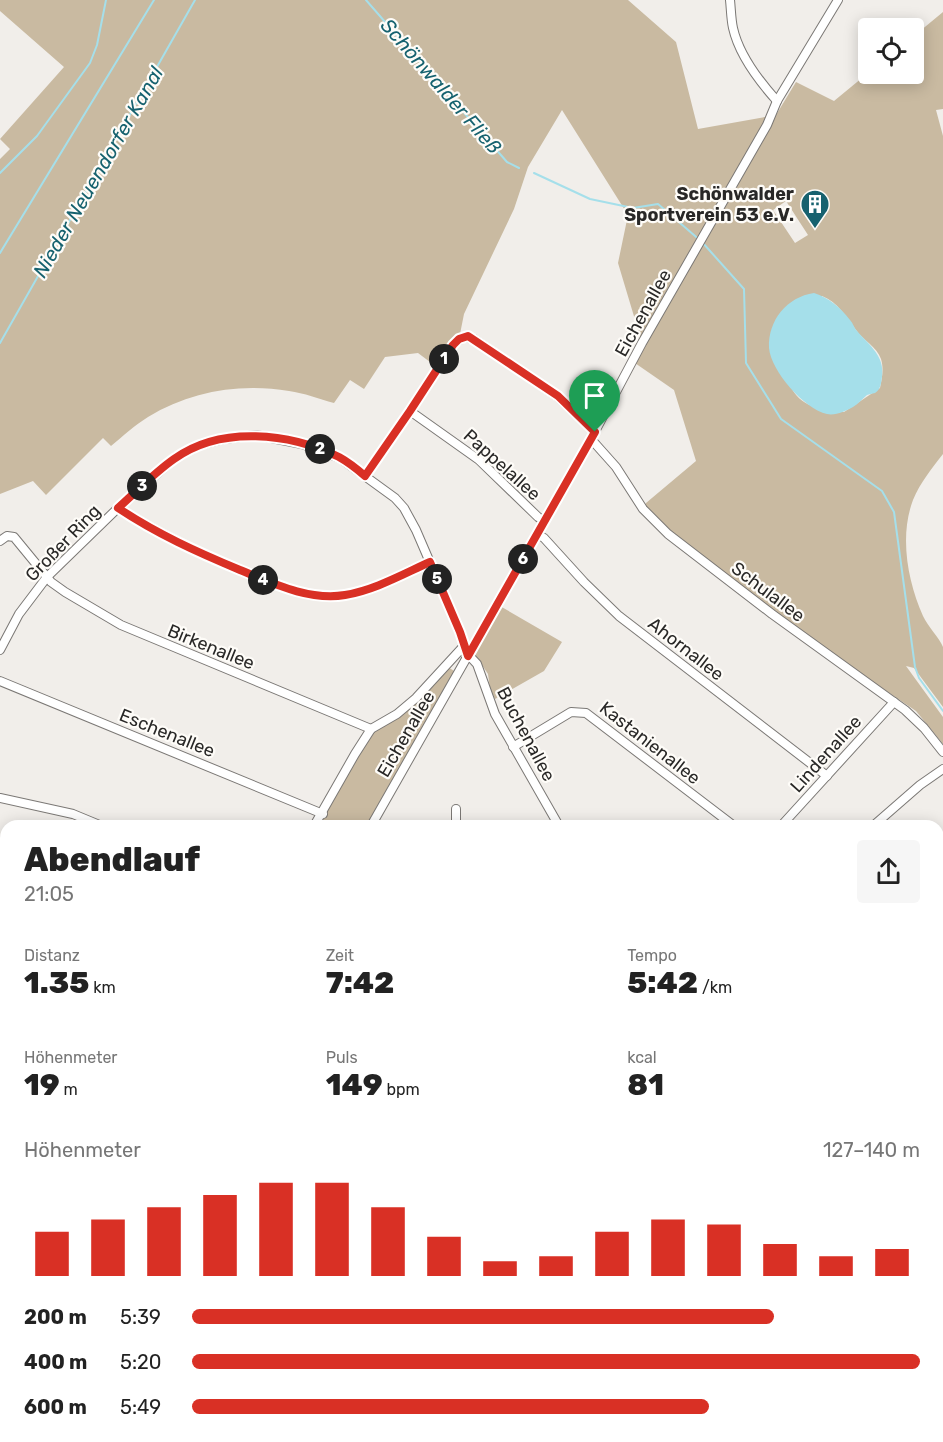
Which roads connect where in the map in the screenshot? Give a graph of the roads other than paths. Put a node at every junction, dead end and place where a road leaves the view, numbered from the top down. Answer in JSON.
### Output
{"nodes":[{"id":1,"x":730,"y":0,"type":"edge"},
{"id":2,"x":838,"y":0,"type":"edge"},
{"id":3,"x":777,"y":101,"type":"junction"},
{"id":4,"x":410,"y":411,"type":"junction"},
{"id":5,"x":593,"y":436,"type":"junction"},
{"id":6,"x":365,"y":476,"type":"junction"},
{"id":7,"x":118,"y":508,"type":"junction"},
{"id":8,"x":544,"y":520,"type":"junction"},
{"id":9,"x":537,"y":534,"type":"junction"},
{"id":10,"x":0,"y":541,"type":"edge"},
{"id":11,"x":430,"y":562,"type":"junction"},
{"id":12,"x":47,"y":577,"type":"junction"},
{"id":13,"x":0,"y":650,"type":"edge"},
{"id":14,"x":468,"y":656,"type":"junction"},
{"id":15,"x":0,"y":681,"type":"edge"},
{"id":16,"x":894,"y":702,"type":"junction"},
{"id":17,"x":371,"y":729,"type":"junction"},
{"id":18,"x":513,"y":747,"type":"junction"},
{"id":19,"x":943,"y":753,"type":"edge"},
{"id":20,"x":943,"y":769,"type":"edge"},
{"id":21,"x":827,"y":776,"type":"junction"},
{"id":22,"x":0,"y":798,"type":"edge"},
{"id":23,"x":456,"y":809,"type":"dead end"},
{"id":24,"x":322,"y":814,"type":"junction"},
{"id":25,"x":88,"y":820,"type":"edge"},
{"id":26,"x":318,"y":820,"type":"edge"},
{"id":27,"x":374,"y":820,"type":"edge"},
{"id":28,"x":456,"y":820,"type":"edge"},
{"id":29,"x":556,"y":820,"type":"edge"},
{"id":30,"x":726,"y":820,"type":"edge"},
{"id":31,"x":787,"y":820,"type":"edge"},
{"id":32,"x":880,"y":820,"type":"edge"}],
"edges":[{"from":1,"to":3,"type":"street"},
{"from":2,"to":3,"type":"street","name":"Eichenallee"},
{"from":3,"to":5,"type":"street","name":"Eichenallee"},
{"from":4,"to":5,"type":"street","name":"Schulallee"},
{"from":4,"to":6,"type":"street"},
{"from":4,"to":8,"type":"street","name":"Pappelallee"},
{"from":5,"to":8,"type":"street","name":"Eichenallee"},
{"from":5,"to":16,"type":"street","name":"Schulallee"},
{"from":6,"to":7,"type":"street","name":"Großer Ring"},
{"from":6,"to":11,"type":"street","name":"Großer Ring"},
{"from":7,"to":11,"type":"street"},
{"from":7,"to":12,"type":"street","name":"Großer Ring"},
{"from":8,"to":9,"type":"street","name":"Eichenallee"},
{"from":9,"to":14,"type":"street","name":"Eichenallee"},
{"from":9,"to":21,"type":"street","name":"Ahornallee"},
{"from":10,"to":12,"type":"street","name":"Birkenallee"},
{"from":11,"to":14,"type":"street","name":"Großer Ring"},
{"from":12,"to":13,"type":"street","name":"Großer Ring"},
{"from":12,"to":17,"type":"street","name":"Birkenallee"},
{"from":14,"to":17,"type":"street","name":"Eichenallee"},
{"from":14,"to":18,"type":"street","name":"Buchenallee"},
{"from":14,"to":27,"type":"street","name":"Eichenallee"},
{"from":15,"to":24,"type":"street","name":"Eschenallee"},
{"from":16,"to":19,"type":"street","name":"Schulallee"},
{"from":16,"to":21,"type":"street","name":"Lindenallee"},
{"from":17,"to":24,"type":"street","name":"Eichenallee"},
{"from":18,"to":29,"type":"street","name":"Buchenallee"},
{"from":18,"to":30,"type":"street","name":"Kastanienallee"},
{"from":20,"to":32,"type":"street"},
{"from":21,"to":31,"type":"street","name":"Lindenallee"},
{"from":22,"to":25,"type":"street"},
{"from":23,"to":28,"type":"street"},
{"from":24,"to":26,"type":"street","name":"Eichenallee"}]}
